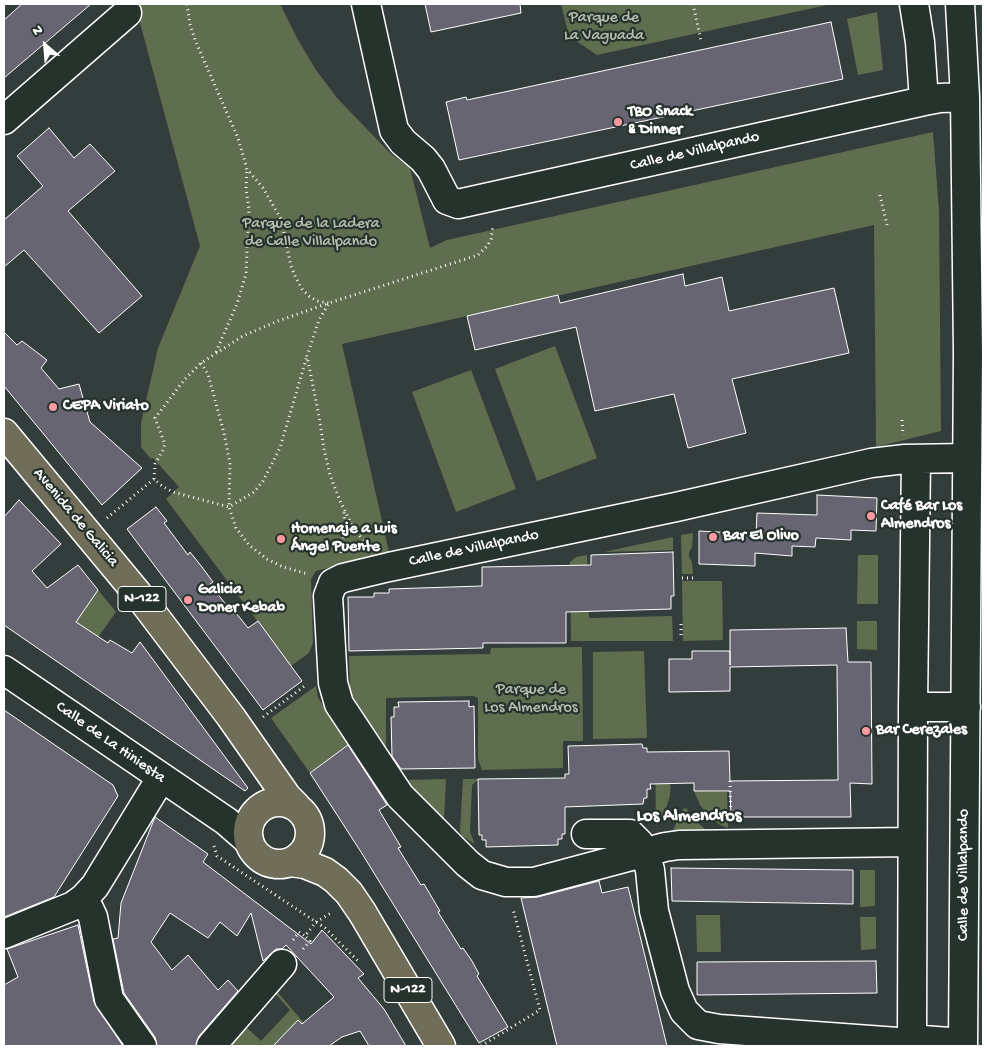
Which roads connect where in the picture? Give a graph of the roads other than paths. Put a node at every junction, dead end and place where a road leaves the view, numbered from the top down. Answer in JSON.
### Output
{"nodes":[{"id":1,"x":366,"y":4,"type":"edge"},
{"id":2,"x":914,"y":4,"type":"edge"},
{"id":3,"x":960,"y":4,"type":"edge"},
{"id":4,"x":127,"y":13,"type":"dead end"},
{"id":5,"x":965,"y":97,"type":"junction"},
{"id":6,"x":924,"y":101,"type":"junction"},
{"id":7,"x":4,"y":120,"type":"edge"},
{"id":8,"x":974,"y":128,"type":"edge"},
{"id":9,"x":975,"y":326,"type":"edge"},
{"id":10,"x":4,"y":433,"type":"edge"},
{"id":11,"x":967,"y":458,"type":"junction"},
{"id":12,"x":916,"y":459,"type":"junction"},
{"id":13,"x":975,"y":582,"type":"edge"},
{"id":14,"x":4,"y":670,"type":"edge"},
{"id":15,"x":913,"y":707,"type":"junction"},
{"id":16,"x":966,"y":707,"type":"junction"},
{"id":17,"x":270,"y":772,"type":"junction"},
{"id":18,"x":161,"y":778,"type":"junction"},
{"id":19,"x":296,"y":806,"type":"junction"},
{"id":20,"x":255,"y":820,"type":"junction"},
{"id":21,"x":586,"y":834,"type":"dead end"},
{"id":22,"x":311,"y":837,"type":"junction"},
{"id":23,"x":912,"y":842,"type":"junction"},
{"id":24,"x":974,"y":842,"type":"edge"},
{"id":25,"x":645,"y":853,"type":"junction"},
{"id":26,"x":290,"y":862,"type":"junction"},
{"id":27,"x":347,"y":892,"type":"junction"},
{"id":28,"x":84,"y":898,"type":"junction"},
{"id":29,"x":4,"y":934,"type":"edge"},
{"id":30,"x":282,"y":964,"type":"dead end"},
{"id":31,"x":912,"y":1041,"type":"junction"},
{"id":32,"x":963,"y":1044,"type":"edge"},
{"id":33,"x":142,"y":1046,"type":"edge"},
{"id":34,"x":211,"y":1046,"type":"edge"},
{"id":35,"x":441,"y":1046,"type":"edge"}],
"edges":[{"from":1,"to":6,"type":"street","name":"Calle de Villalpando"},
{"from":2,"to":6,"type":"street"},
{"from":3,"to":5,"type":"street","name":"Calle de Villalpando"},
{"from":4,"to":7,"type":"street"},
{"from":5,"to":6,"type":"street","name":"Calle de Villalpando"},
{"from":5,"to":8,"type":"street","name":"Calle de Villalpando"},
{"from":8,"to":9,"type":"street","name":"Calle de Villalpando"},
{"from":9,"to":11,"type":"street","name":"Calle de Villalpando"},
{"from":10,"to":17,"type":"highway","name":"Avenida de Galicia","number":"N-122"},
{"from":11,"to":12,"type":"street","name":"Calle de Villalpando"},
{"from":11,"to":13,"type":"street","name":"Calle de Villalpando"},
{"from":12,"to":15,"type":"street"},
{"from":12,"to":25,"type":"street","name":"Calle de Villalpando"},
{"from":13,"to":16,"type":"street","name":"Calle de Villalpando"},
{"from":14,"to":18,"type":"street","name":"Calle de La Hiniesta"},
{"from":15,"to":16,"type":"street"},
{"from":15,"to":23,"type":"street"},
{"from":16,"to":24,"type":"street","name":"Calle de Villalpando"},
{"from":17,"to":19,"type":"highway","name":"Avenida de Galicia","number":"N-122"},
{"from":17,"to":20,"type":"highway"},
{"from":18,"to":20,"type":"street","name":"Calle de La Hiniesta"},
{"from":18,"to":28,"type":"street"},
{"from":19,"to":20,"type":"highway"},
{"from":19,"to":22,"type":"highway","number":"N-122"},
{"from":20,"to":26,"type":"highway","number":"N-122"},
{"from":21,"to":25,"type":"street"},
{"from":22,"to":26,"type":"highway"},
{"from":22,"to":27,"type":"highway","number":"N-122"},
{"from":23,"to":25,"type":"street"},
{"from":23,"to":31,"type":"street"},
{"from":24,"to":32,"type":"street","name":"Calle de Villalpando"},
{"from":25,"to":31,"type":"street","name":"Calle de Villalpando"},
{"from":26,"to":27,"type":"highway","number":"N-122"},
{"from":27,"to":35,"type":"highway","number":"N-122"},
{"from":28,"to":29,"type":"street"},
{"from":28,"to":33,"type":"street"},
{"from":30,"to":34,"type":"street"},
{"from":31,"to":32,"type":"street","name":"Calle de Villalpando"}]}
